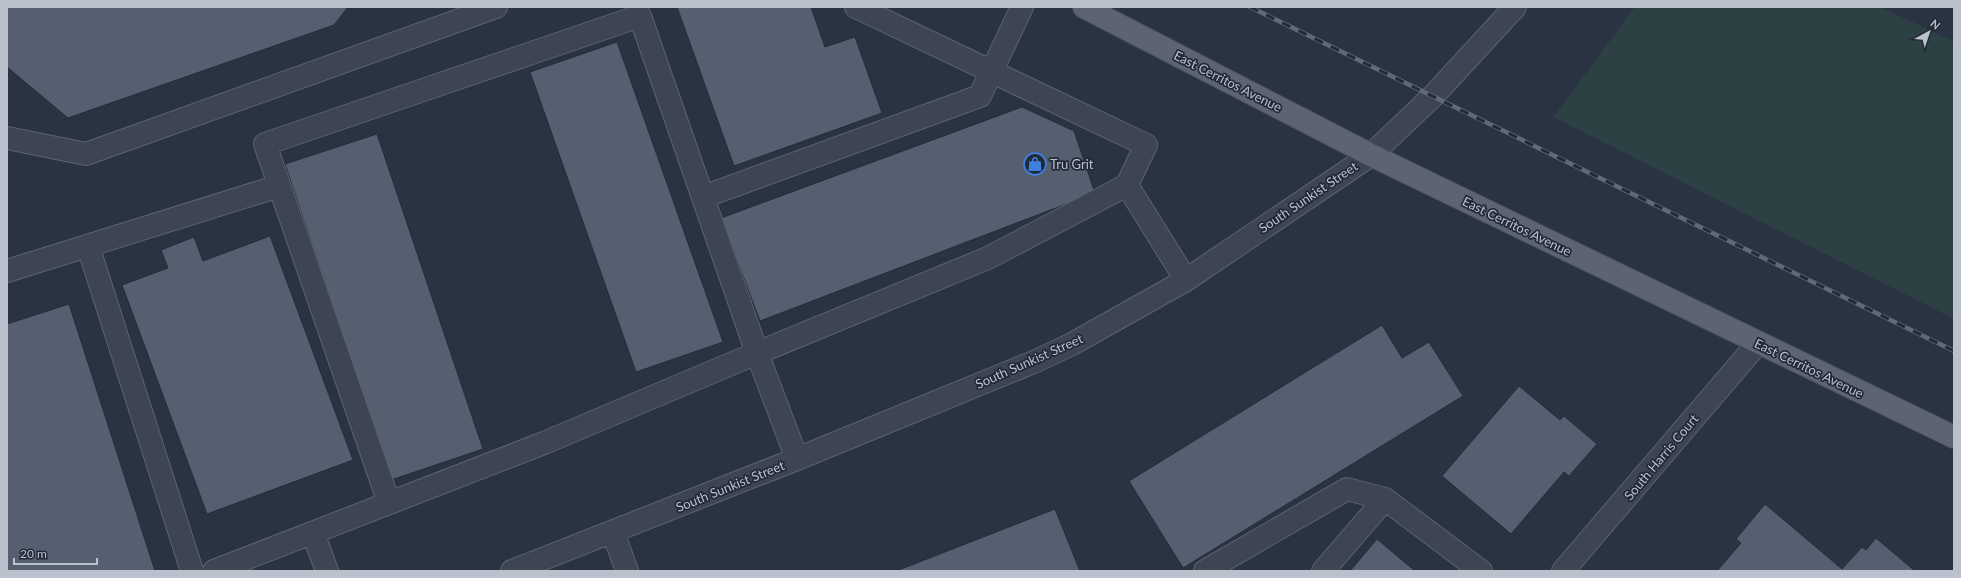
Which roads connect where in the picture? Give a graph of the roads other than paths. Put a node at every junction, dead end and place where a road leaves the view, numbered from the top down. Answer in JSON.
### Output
{"nodes":[{"id":1,"x":496,"y":7,"type":"edge"},
{"id":2,"x":856,"y":7,"type":"edge"},
{"id":3,"x":1022,"y":7,"type":"edge"},
{"id":4,"x":1084,"y":7,"type":"edge"},
{"id":5,"x":1515,"y":7,"type":"edge"},
{"id":6,"x":992,"y":72,"type":"junction"},
{"id":7,"x":7,"y":138,"type":"edge"},
{"id":8,"x":1371,"y":155,"type":"junction"},
{"id":9,"x":1127,"y":185,"type":"junction"},
{"id":10,"x":280,"y":186,"type":"junction"},
{"id":11,"x":703,"y":197,"type":"junction"},
{"id":12,"x":88,"y":246,"type":"junction"},
{"id":13,"x":7,"y":271,"type":"edge"},
{"id":14,"x":1186,"y":280,"type":"junction"},
{"id":15,"x":1758,"y":343,"type":"junction"},
{"id":16,"x":757,"y":352,"type":"junction"},
{"id":17,"x":1954,"y":438,"type":"edge"},
{"id":18,"x":797,"y":459,"type":"junction"},
{"id":19,"x":1385,"y":499,"type":"junction"},
{"id":20,"x":389,"y":503,"type":"junction"},
{"id":21,"x":613,"y":532,"type":"junction"},
{"id":22,"x":313,"y":533,"type":"junction"},
{"id":23,"x":192,"y":571,"type":"edge"},
{"id":24,"x":214,"y":571,"type":"edge"},
{"id":25,"x":328,"y":571,"type":"edge"},
{"id":26,"x":512,"y":571,"type":"edge"},
{"id":27,"x":627,"y":571,"type":"edge"},
{"id":28,"x":1205,"y":571,"type":"edge"},
{"id":29,"x":1323,"y":571,"type":"edge"},
{"id":30,"x":1481,"y":571,"type":"edge"},
{"id":31,"x":1563,"y":571,"type":"edge"}],
"edges":[{"from":1,"to":7,"type":"street"},
{"from":2,"to":6,"type":"street"},
{"from":3,"to":6,"type":"street"},
{"from":4,"to":8,"type":"main road","name":"East Cerritos Avenue"},
{"from":5,"to":8,"type":"street","name":"South Sunkist Street"},
{"from":6,"to":9,"type":"street"},
{"from":6,"to":11,"type":"street"},
{"from":8,"to":14,"type":"street","name":"South Sunkist Street"},
{"from":8,"to":15,"type":"main road","name":"East Cerritos Avenue"},
{"from":9,"to":14,"type":"street"},
{"from":9,"to":16,"type":"street"},
{"from":10,"to":11,"type":"street"},
{"from":10,"to":12,"type":"street"},
{"from":10,"to":20,"type":"street"},
{"from":11,"to":16,"type":"street"},
{"from":12,"to":13,"type":"street"},
{"from":12,"to":23,"type":"street"},
{"from":14,"to":18,"type":"street","name":"South Sunkist Street"},
{"from":15,"to":17,"type":"main road","name":"East Cerritos Avenue"},
{"from":15,"to":31,"type":"street","name":"South Harris Court"},
{"from":16,"to":18,"type":"street"},
{"from":16,"to":20,"type":"street"},
{"from":18,"to":21,"type":"street","name":"South Sunkist Street"},
{"from":19,"to":28,"type":"street"},
{"from":19,"to":29,"type":"street"},
{"from":19,"to":30,"type":"street"},
{"from":20,"to":22,"type":"street"},
{"from":21,"to":26,"type":"street","name":"South Sunkist Street"},
{"from":21,"to":27,"type":"street"},
{"from":22,"to":24,"type":"street"},
{"from":22,"to":25,"type":"street"}]}
